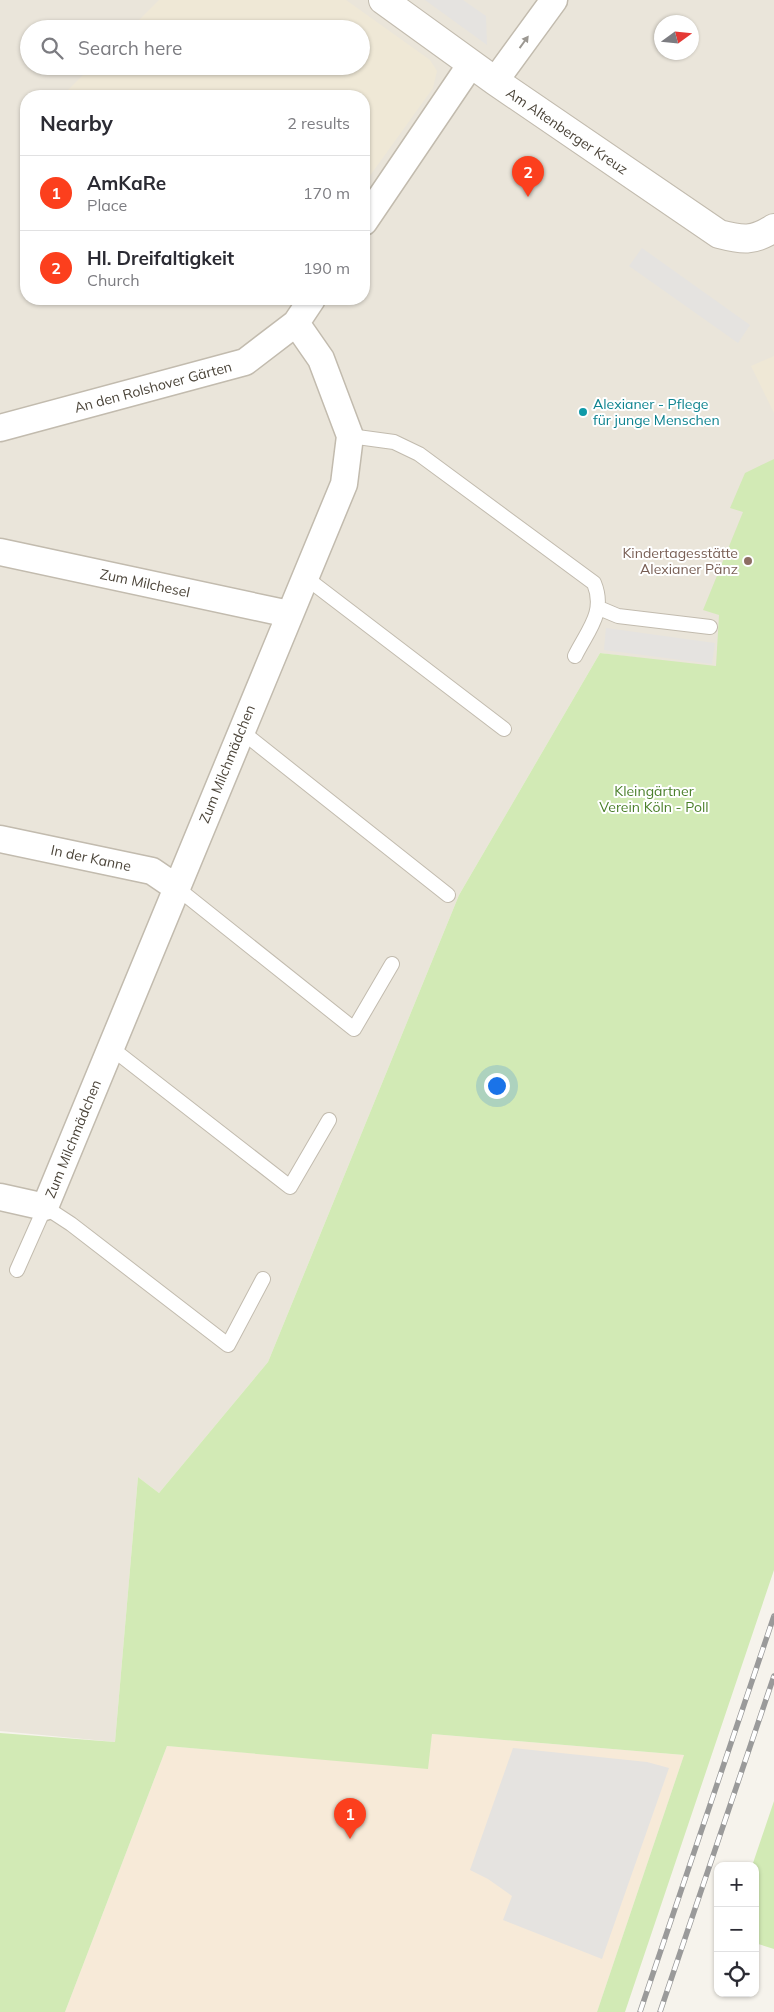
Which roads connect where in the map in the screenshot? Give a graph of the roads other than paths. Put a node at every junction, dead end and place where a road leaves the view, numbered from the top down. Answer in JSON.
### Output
{"nodes":[{"id":1,"x":383,"y":0,"type":"edge"},
{"id":2,"x":554,"y":0,"type":"edge"},
{"id":3,"x":471,"y":64,"type":"junction"},
{"id":4,"x":495,"y":81,"type":"junction"},
{"id":5,"x":370,"y":213,"type":"edge"},
{"id":6,"x":767,"y":232,"type":"edge"},
{"id":7,"x":308,"y":305,"type":"edge"},
{"id":8,"x":296,"y":323,"type":"junction"},
{"id":9,"x":0,"y":428,"type":"edge"},
{"id":10,"x":350,"y":436,"type":"junction"},
{"id":11,"x":0,"y":552,"type":"edge"},
{"id":12,"x":305,"y":577,"type":"junction"},
{"id":13,"x":599,"y":608,"type":"junction"},
{"id":14,"x":289,"y":614,"type":"junction"},
{"id":15,"x":710,"y":627,"type":"dead end"},
{"id":16,"x":575,"y":656,"type":"dead end"},
{"id":17,"x":504,"y":729,"type":"dead end"},
{"id":18,"x":241,"y":731,"type":"junction"},
{"id":19,"x":0,"y":839,"type":"edge"},
{"id":20,"x":177,"y":888,"type":"junction"},
{"id":21,"x":448,"y":895,"type":"dead end"},
{"id":22,"x":392,"y":964,"type":"dead end"},
{"id":23,"x":110,"y":1047,"type":"junction"},
{"id":24,"x":329,"y":1120,"type":"dead end"},
{"id":25,"x":0,"y":1197,"type":"edge"},
{"id":26,"x":46,"y":1207,"type":"junction"},
{"id":27,"x":17,"y":1270,"type":"dead end"},
{"id":28,"x":263,"y":1279,"type":"dead end"}],
"edges":[{"from":1,"to":3,"type":"street","name":"Am Altenberger Kreuz"},
{"from":4,"to":2,"type":"street","one_way":true},
{"from":3,"to":4,"type":"street","name":"Am Altenberger Kreuz"},
{"from":3,"to":5,"type":"street"},
{"from":4,"to":6,"type":"street","name":"Am Altenberger Kreuz"},
{"from":7,"to":8,"type":"street","name":"An den Rolshover Gärten"},
{"from":8,"to":9,"type":"street","name":"An den Rolshover Gärten"},
{"from":8,"to":10,"type":"street","name":"Zum Milchmädchen"},
{"from":10,"to":12,"type":"street","name":"Zum Milchmädchen"},
{"from":10,"to":13,"type":"lane"},
{"from":11,"to":14,"type":"street","name":"Zum Milchesel"},
{"from":12,"to":14,"type":"street","name":"Zum Milchmädchen"},
{"from":12,"to":17,"type":"lane"},
{"from":13,"to":15,"type":"lane"},
{"from":13,"to":16,"type":"lane"},
{"from":14,"to":18,"type":"street","name":"Zum Milchmädchen"},
{"from":18,"to":20,"type":"street","name":"Zum Milchmädchen"},
{"from":18,"to":21,"type":"lane"},
{"from":19,"to":20,"type":"street","name":"In der Kanne"},
{"from":20,"to":22,"type":"lane"},
{"from":20,"to":23,"type":"street","name":"Zum Milchmädchen"},
{"from":23,"to":24,"type":"lane"},
{"from":23,"to":26,"type":"street","name":"Zum Milchmädchen"},
{"from":25,"to":26,"type":"street"},
{"from":26,"to":27,"type":"lane"},
{"from":26,"to":28,"type":"lane"}]}
